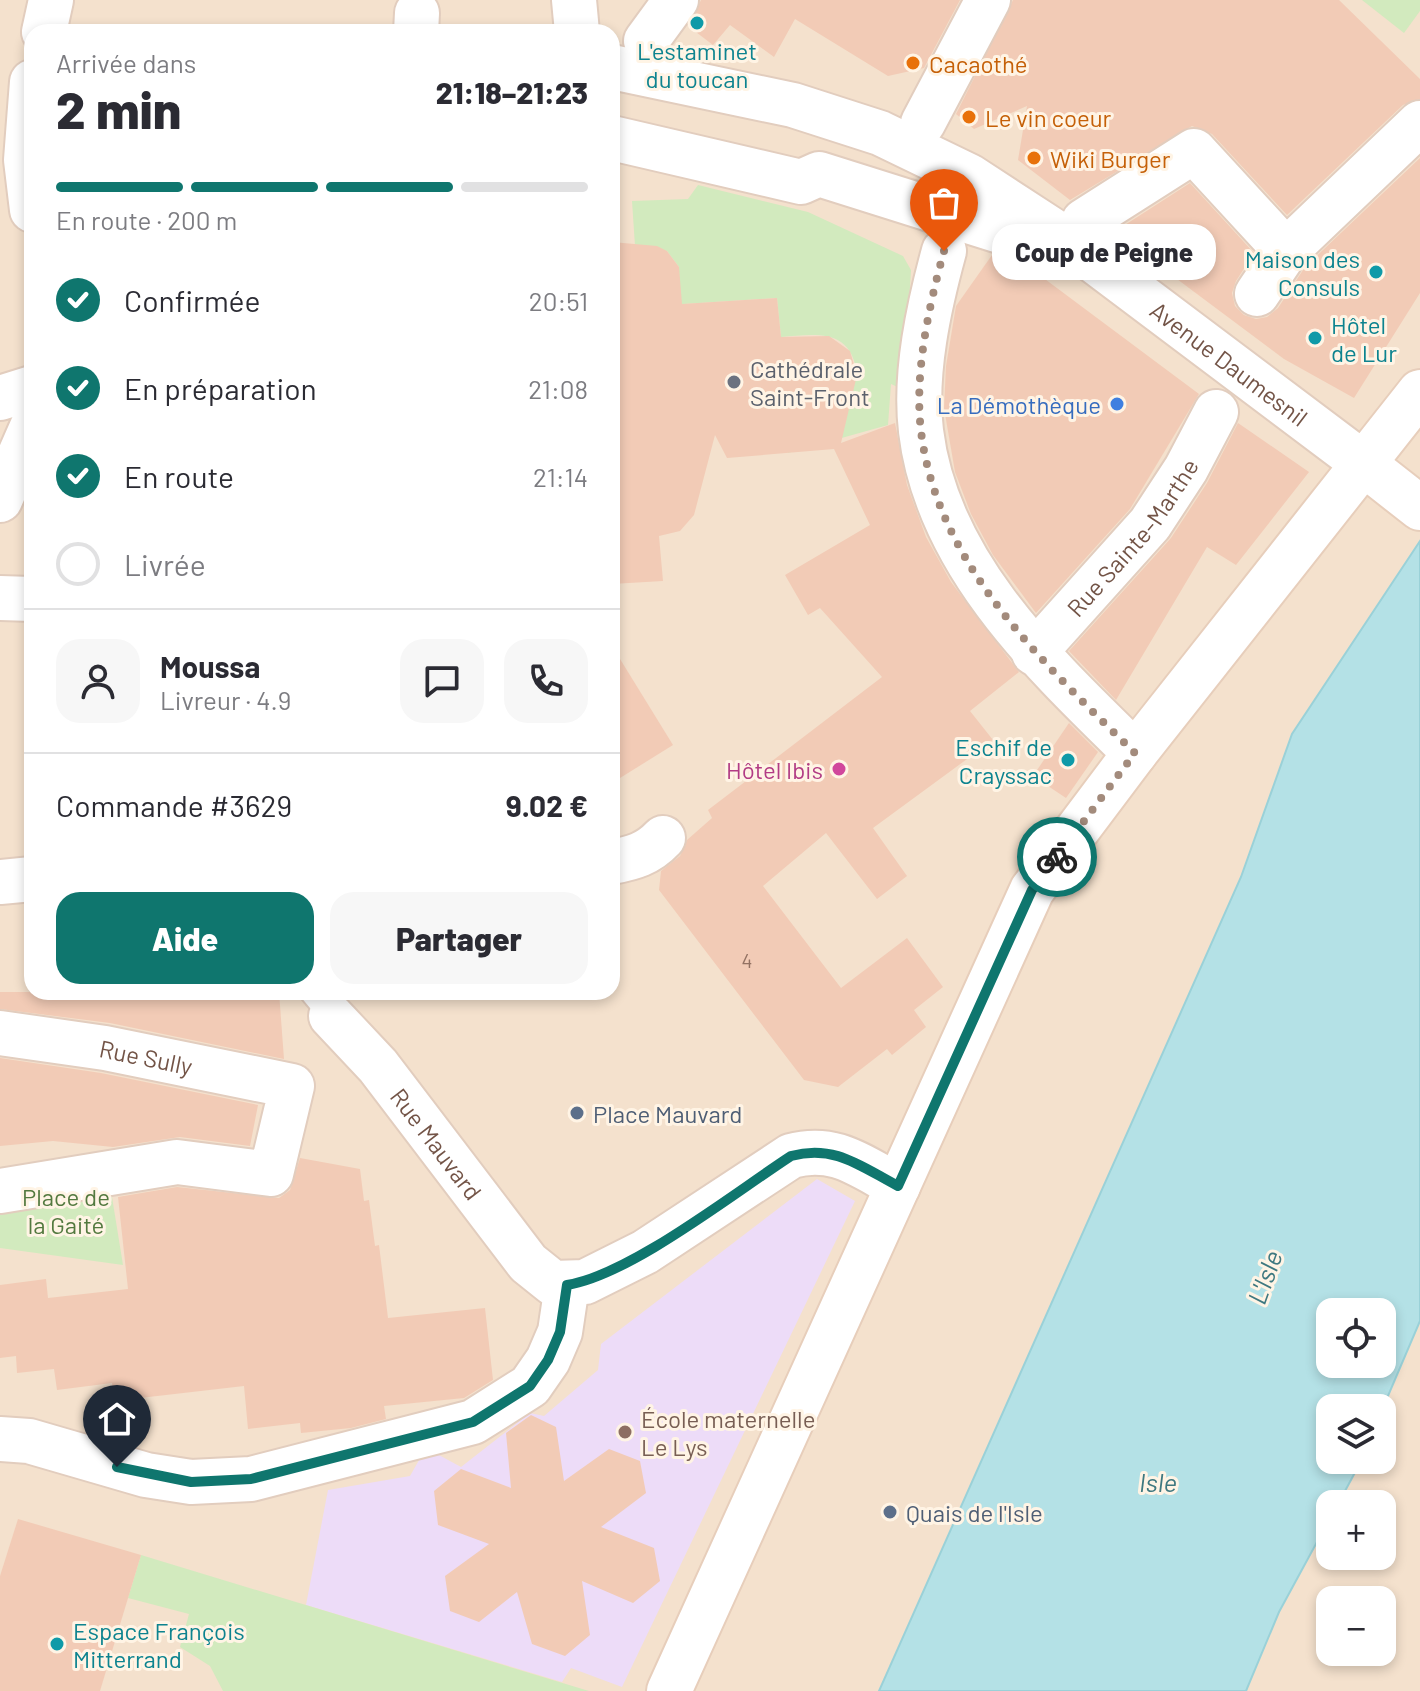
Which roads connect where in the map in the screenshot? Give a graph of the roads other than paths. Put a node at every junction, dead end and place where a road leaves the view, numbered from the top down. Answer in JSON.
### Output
{"nodes":[{"id":1,"x":51,"y":0,"type":"edge"},
{"id":2,"x":574,"y":0,"type":"edge"},
{"id":3,"x":676,"y":0,"type":"edge"},
{"id":4,"x":988,"y":0,"type":"edge"},
{"id":5,"x":46,"y":24,"type":"edge"},
{"id":6,"x":576,"y":24,"type":"edge"},
{"id":7,"x":646,"y":41,"type":"dead end"},
{"id":8,"x":620,"y":69,"type":"edge"},
{"id":9,"x":24,"y":116,"type":"edge"},
{"id":10,"x":923,"y":123,"type":"dead end"},
{"id":11,"x":1420,"y":123,"type":"edge"},
{"id":12,"x":620,"y":140,"type":"edge"},
{"id":13,"x":13,"y":162,"type":"edge"},
{"id":14,"x":24,"y":190,"type":"edge"},
{"id":15,"x":1084,"y":221,"type":"dead end"},
{"id":16,"x":1000,"y":231,"type":"dead end"},
{"id":17,"x":944,"y":251,"type":"dead end"},
{"id":18,"x":1286,"y":251,"type":"junction"},
{"id":19,"x":1257,"y":294,"type":"dead end"},
{"id":20,"x":24,"y":390,"type":"edge"},
{"id":21,"x":1420,"y":392,"type":"edge"},
{"id":22,"x":0,"y":398,"type":"edge"},
{"id":23,"x":1216,"y":412,"type":"dead end"},
{"id":24,"x":24,"y":445,"type":"edge"},
{"id":25,"x":1364,"y":464,"type":"junction"},
{"id":26,"x":0,"y":500,"type":"edge"},
{"id":27,"x":1411,"y":501,"type":"edge"},
{"id":28,"x":0,"y":598,"type":"edge"},
{"id":29,"x":24,"y":599,"type":"edge"},
{"id":30,"x":1034,"y":653,"type":"junction"},
{"id":31,"x":1135,"y":753,"type":"junction"},
{"id":32,"x":663,"y":838,"type":"dead end"},
{"id":33,"x":620,"y":860,"type":"edge"},
{"id":34,"x":24,"y":880,"type":"edge"},
{"id":35,"x":0,"y":882,"type":"edge"},
{"id":36,"x":321,"y":1004,"type":"edge"},
{"id":37,"x":0,"y":1033,"type":"edge"},
{"id":38,"x":898,"y":1186,"type":"junction"},
{"id":39,"x":0,"y":1191,"type":"edge"},
{"id":40,"x":567,"y":1285,"type":"junction"},
{"id":41,"x":0,"y":1439,"type":"edge"},
{"id":42,"x":669,"y":1691,"type":"edge"}],
"edges":[{"from":1,"to":5,"type":"street"},
{"from":2,"to":6,"type":"street"},
{"from":3,"to":7,"type":"street"},
{"from":4,"to":10,"type":"street"},
{"from":8,"to":25,"type":"street","name":"Avenue Daumesnil"},
{"from":9,"to":13,"type":"street"},
{"from":11,"to":18,"type":"street"},
{"from":12,"to":16,"type":"street"},
{"from":13,"to":14,"type":"street"},
{"from":15,"to":18,"type":"street"},
{"from":17,"to":30,"type":"street"},
{"from":18,"to":19,"type":"street"},
{"from":20,"to":22,"type":"street"},
{"from":21,"to":25,"type":"street"},
{"from":23,"to":30,"type":"street","name":"Rue Sainte-Marthe"},
{"from":24,"to":26,"type":"street"},
{"from":25,"to":27,"type":"street","name":"Avenue Daumesnil"},
{"from":25,"to":31,"type":"street"},
{"from":28,"to":29,"type":"street"},
{"from":30,"to":31,"type":"street"},
{"from":31,"to":38,"type":"street"},
{"from":32,"to":33,"type":"street"},
{"from":34,"to":35,"type":"street"},
{"from":36,"to":40,"type":"street","name":"Rue Mauvard"},
{"from":37,"to":39,"type":"street","name":"Rue Sully"},
{"from":38,"to":40,"type":"street"},
{"from":38,"to":42,"type":"street"},
{"from":40,"to":41,"type":"street"}]}
